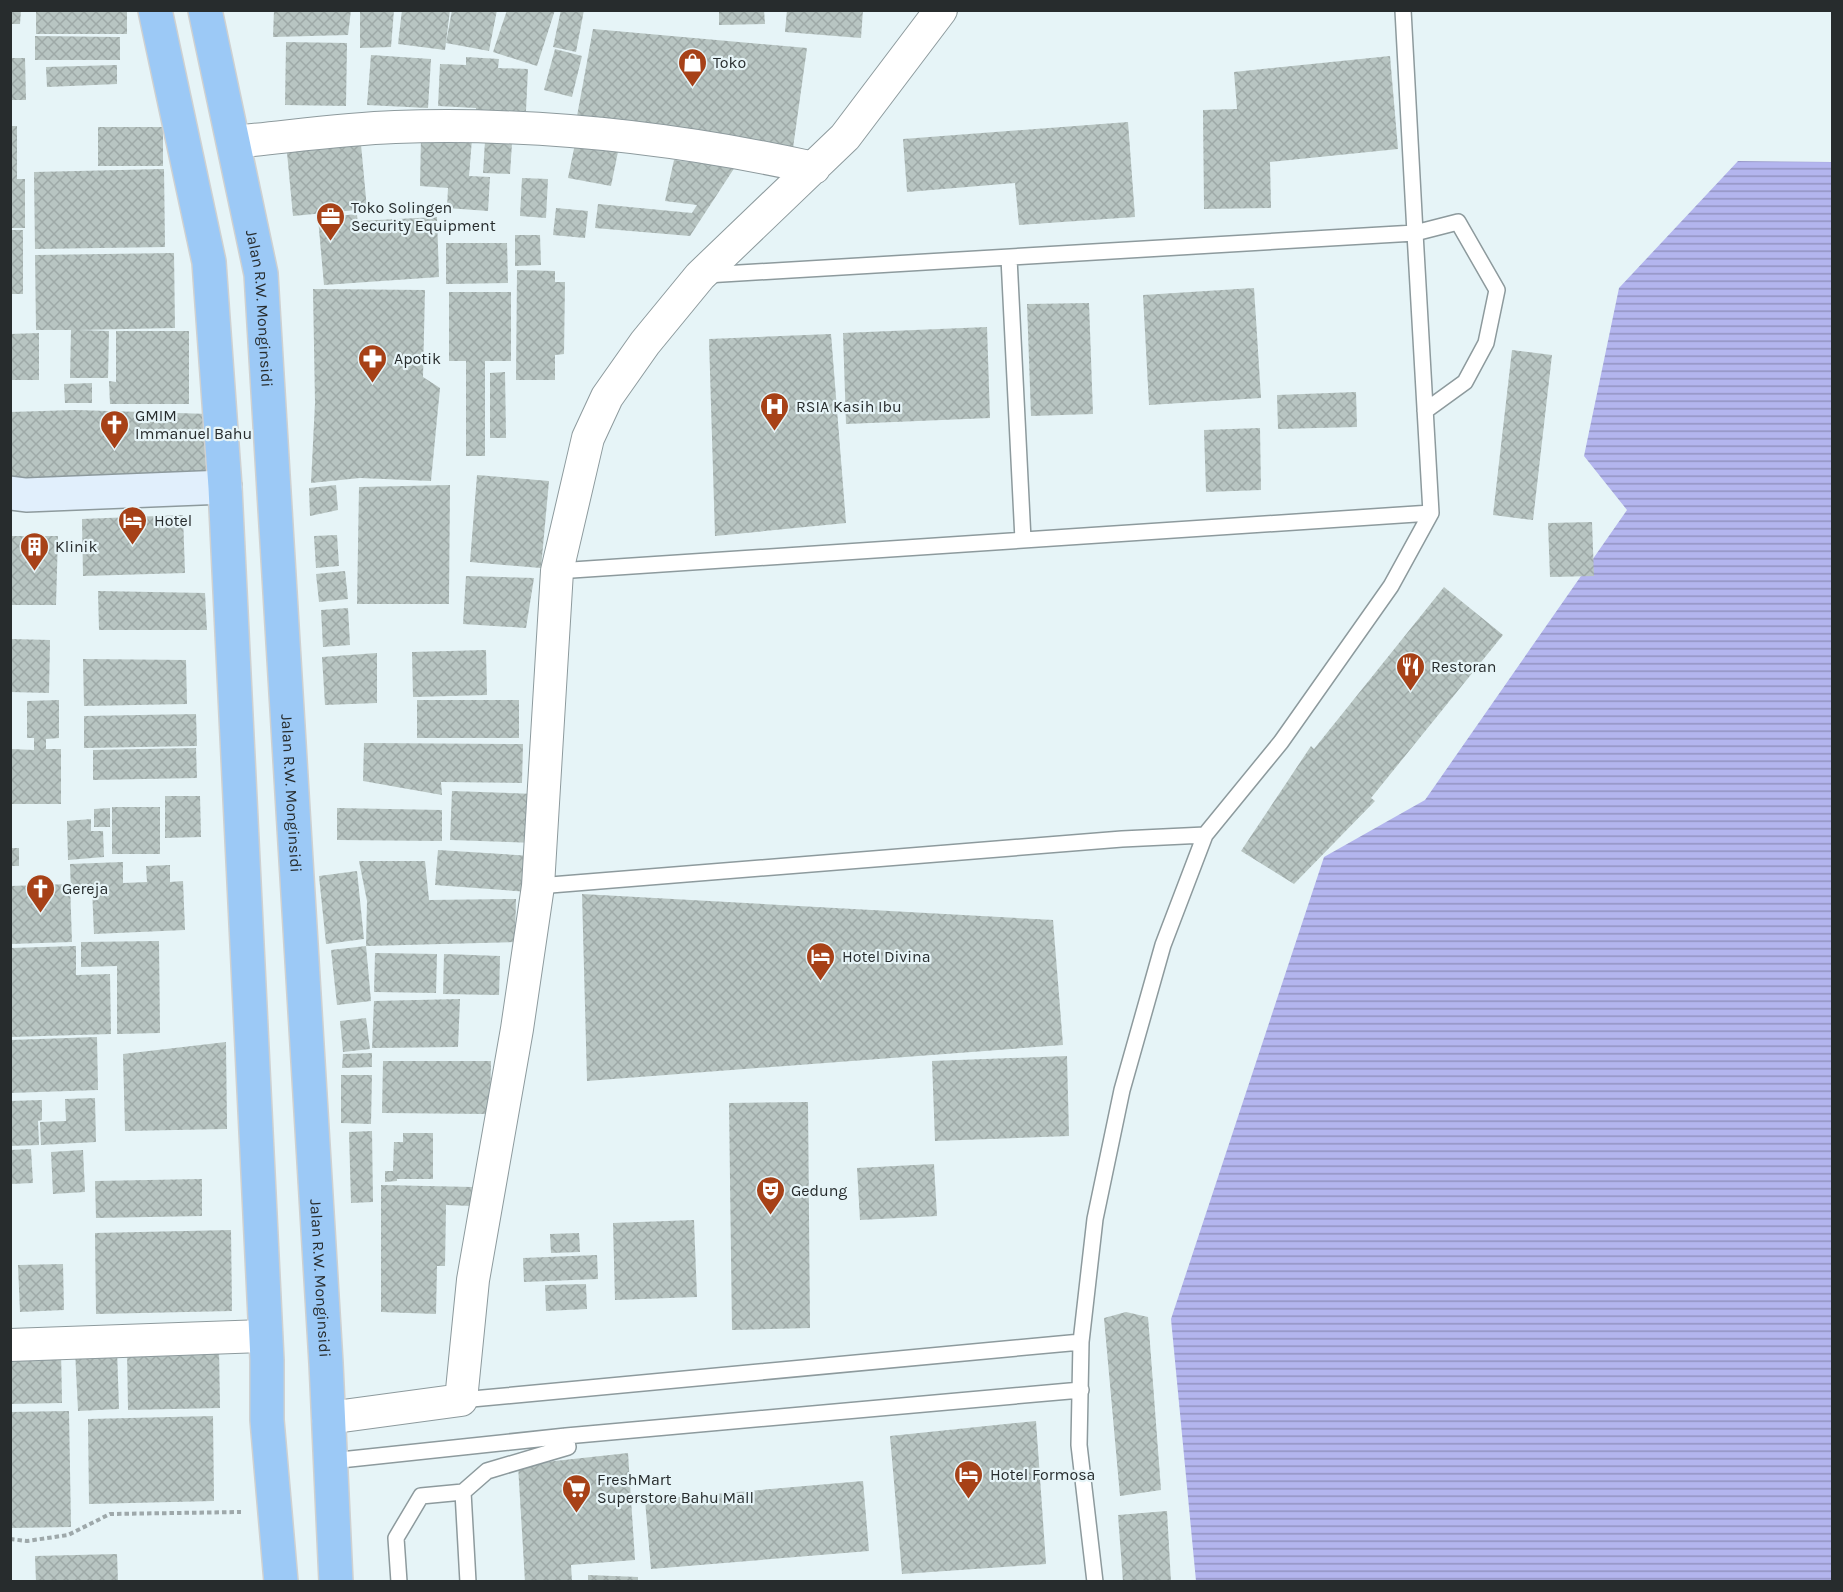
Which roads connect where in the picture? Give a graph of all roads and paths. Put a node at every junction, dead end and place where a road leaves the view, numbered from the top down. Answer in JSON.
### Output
{"nodes":[{"id":1,"x":155,"y":10,"type":"edge"},
{"id":2,"x":205,"y":10,"type":"edge"},
{"id":3,"x":942,"y":10,"type":"edge"},
{"id":4,"x":1403,"y":10,"type":"edge"},
{"id":5,"x":233,"y":142,"type":"junction"},
{"id":6,"x":814,"y":168,"type":"junction"},
{"id":7,"x":1415,"y":233,"type":"junction"},
{"id":8,"x":1009,"y":258,"type":"junction"},
{"id":9,"x":700,"y":276,"type":"junction"},
{"id":10,"x":1425,"y":411,"type":"junction"},
{"id":11,"x":225,"y":487,"type":"junction"},
{"id":12,"x":10,"y":493,"type":"edge"},
{"id":13,"x":1431,"y":513,"type":"junction"},
{"id":14,"x":1023,"y":540,"type":"junction"},
{"id":15,"x":557,"y":571,"type":"junction"},
{"id":16,"x":1206,"y":835,"type":"junction"},
{"id":17,"x":537,"y":886,"type":"junction"},
{"id":18,"x":265,"y":1336,"type":"junction"},
{"id":19,"x":1081,"y":1342,"type":"junction"},
{"id":20,"x":10,"y":1345,"type":"edge"},
{"id":21,"x":1082,"y":1390,"type":"junction"},
{"id":22,"x":461,"y":1401,"type":"junction"},
{"id":23,"x":328,"y":1418,"type":"junction"},
{"id":24,"x":566,"y":1436,"type":"junction"},
{"id":25,"x":331,"y":1461,"type":"junction"},
{"id":26,"x":463,"y":1492,"type":"junction"},
{"id":27,"x":274,"y":1512,"type":"junction"},
{"id":28,"x":10,"y":1539,"type":"edge"},
{"id":29,"x":281,"y":1581,"type":"edge"},
{"id":30,"x":336,"y":1581,"type":"edge"},
{"id":31,"x":399,"y":1581,"type":"edge"},
{"id":32,"x":468,"y":1581,"type":"edge"},
{"id":33,"x":1095,"y":1581,"type":"edge"}],
"edges":[{"from":1,"to":11,"type":"highway"},
{"from":2,"to":5,"type":"highway","name":"Jalan R.W. Monginsidi"},
{"from":3,"to":6,"type":"street"},
{"from":4,"to":7,"type":"lane"},
{"from":5,"to":6,"type":"street"},
{"from":5,"to":23,"type":"highway","name":"Jalan R.W. Monginsidi"},
{"from":6,"to":9,"type":"street"},
{"from":7,"to":8,"type":"lane"},
{"from":7,"to":10,"type":"lane"},
{"from":7,"to":10,"type":"lane"},
{"from":8,"to":9,"type":"lane"},
{"from":8,"to":14,"type":"lane"},
{"from":9,"to":15,"type":"street"},
{"from":10,"to":13,"type":"lane"},
{"from":11,"to":12,"type":"main road"},
{"from":11,"to":18,"type":"highway"},
{"from":13,"to":14,"type":"lane"},
{"from":13,"to":16,"type":"lane"},
{"from":14,"to":15,"type":"lane"},
{"from":15,"to":17,"type":"street"},
{"from":16,"to":17,"type":"lane"},
{"from":16,"to":19,"type":"lane"},
{"from":17,"to":22,"type":"street"},
{"from":18,"to":20,"type":"street"},
{"from":18,"to":27,"type":"highway"},
{"from":19,"to":21,"type":"lane"},
{"from":19,"to":22,"type":"lane"},
{"from":21,"to":24,"type":"lane"},
{"from":21,"to":33,"type":"lane"},
{"from":22,"to":23,"type":"street"},
{"from":23,"to":25,"type":"highway","name":"Jalan R.W. Monginsidi"},
{"from":24,"to":25,"type":"lane"},
{"from":24,"to":26,"type":"lane"},
{"from":25,"to":30,"type":"highway","name":"Jalan R.W. Monginsidi"},
{"from":26,"to":31,"type":"lane"},
{"from":26,"to":32,"type":"lane"},
{"from":27,"to":28,"type":"path"},
{"from":27,"to":29,"type":"highway"}]}
